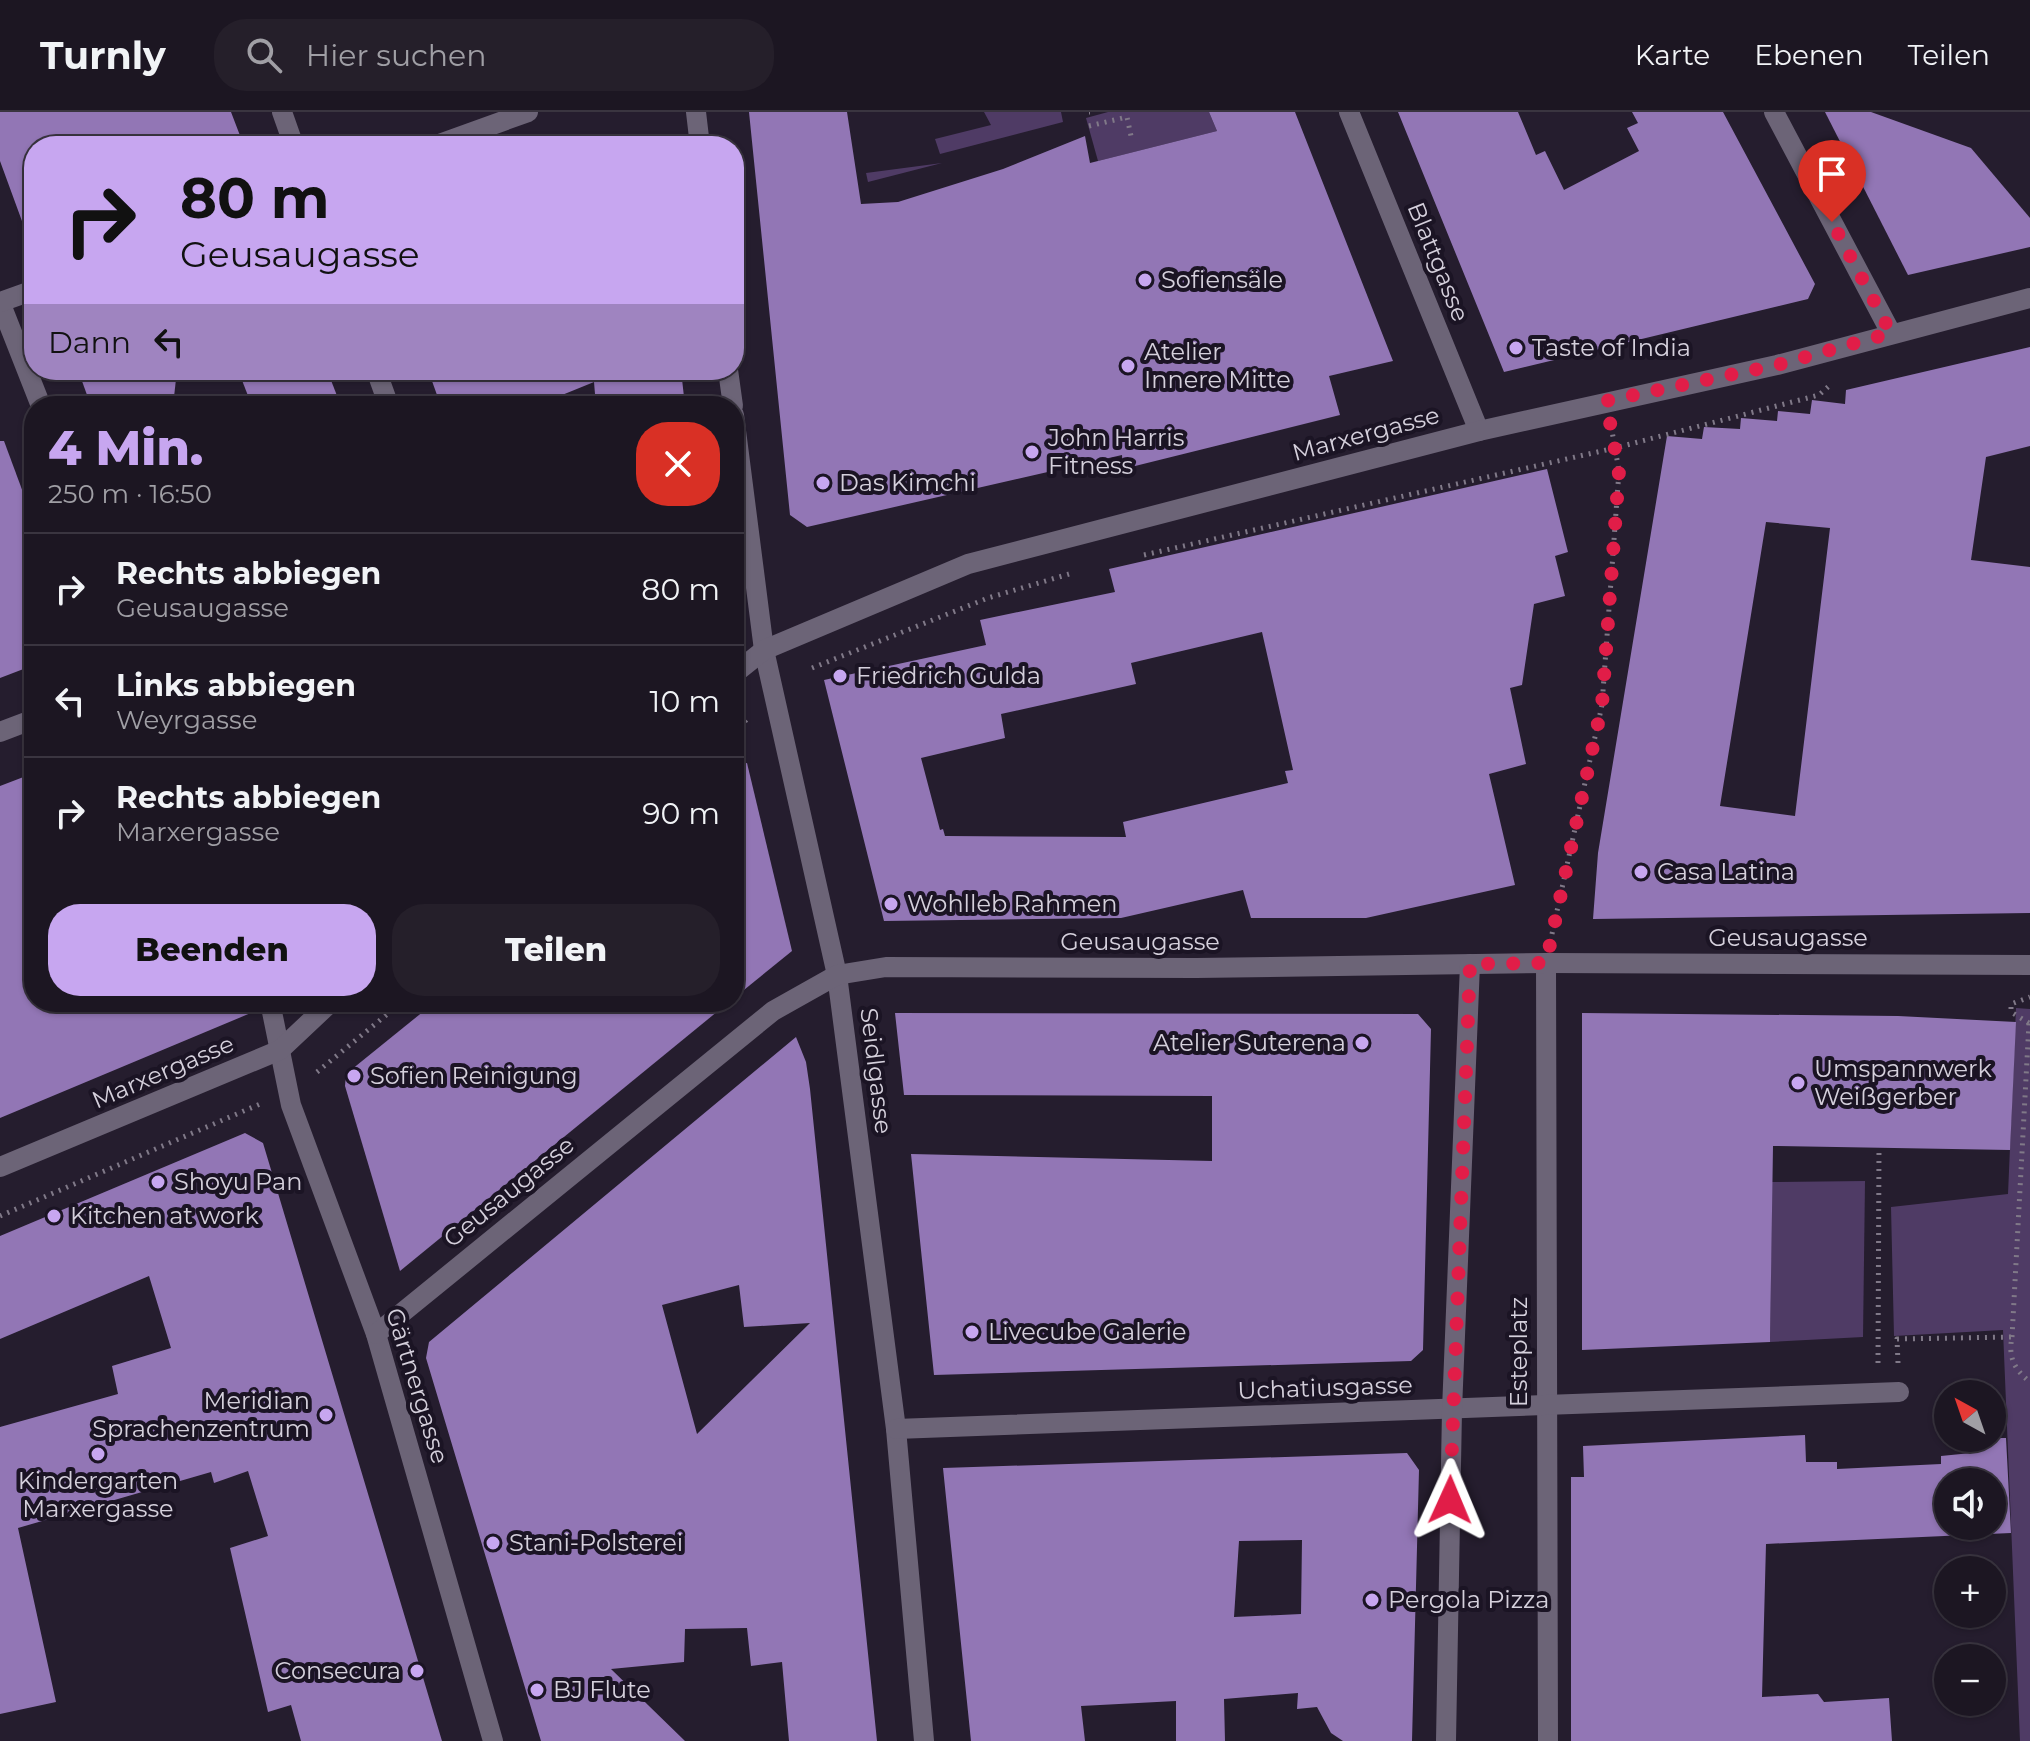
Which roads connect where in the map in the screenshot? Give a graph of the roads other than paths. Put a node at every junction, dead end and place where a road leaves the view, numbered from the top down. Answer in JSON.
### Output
{"nodes":[{"id":1,"x":282,"y":112,"type":"edge"},
{"id":2,"x":528,"y":112,"type":"edge"},
{"id":3,"x":696,"y":112,"type":"edge"},
{"id":4,"x":1349,"y":112,"type":"edge"},
{"id":5,"x":1774,"y":112,"type":"edge"},
{"id":6,"x":290,"y":136,"type":"edge"},
{"id":7,"x":462,"y":136,"type":"edge"},
{"id":8,"x":699,"y":136,"type":"edge"},
{"id":9,"x":24,"y":294,"type":"edge"},
{"id":10,"x":2030,"y":298,"type":"edge"},
{"id":11,"x":0,"y":302,"type":"edge"},
{"id":12,"x":1891,"y":333,"type":"junction"},
{"id":13,"x":24,"y":363,"type":"edge"},
{"id":14,"x":1479,"y":431,"type":"junction"},
{"id":15,"x":744,"y":493,"type":"edge"},
{"id":16,"x":764,"y":650,"type":"junction"},
{"id":17,"x":744,"y":666,"type":"edge"},
{"id":18,"x":24,"y":723,"type":"edge"},
{"id":19,"x":0,"y":732,"type":"edge"},
{"id":20,"x":1546,"y":963,"type":"junction"},
{"id":21,"x":1470,"y":964,"type":"junction"},
{"id":22,"x":2030,"y":965,"type":"edge"},
{"id":23,"x":837,"y":975,"type":"junction"},
{"id":24,"x":272,"y":1012,"type":"edge"},
{"id":25,"x":320,"y":1012,"type":"edge"},
{"id":26,"x":280,"y":1050,"type":"junction"},
{"id":27,"x":0,"y":1167,"type":"edge"},
{"id":28,"x":376,"y":1334,"type":"junction"},
{"id":29,"x":1899,"y":1392,"type":"road end"},
{"id":30,"x":1545,"y":1406,"type":"junction"},
{"id":31,"x":1452,"y":1410,"type":"junction"},
{"id":32,"x":896,"y":1429,"type":"junction"},
{"id":33,"x":493,"y":1741,"type":"edge"},
{"id":34,"x":924,"y":1741,"type":"edge"},
{"id":35,"x":1446,"y":1741,"type":"edge"},
{"id":36,"x":1548,"y":1741,"type":"edge"}],
"edges":[{"from":1,"to":6,"type":"street"},
{"from":2,"to":7,"type":"street"},
{"from":3,"to":8,"type":"street"},
{"from":4,"to":14,"type":"street","name":"Blattgasse"},
{"from":5,"to":12,"type":"street"},
{"from":9,"to":11,"type":"street"},
{"from":10,"to":12,"type":"street","name":"Marxergasse"},
{"from":11,"to":13,"type":"street"},
{"from":12,"to":14,"type":"street","name":"Marxergasse"},
{"from":14,"to":16,"type":"street","name":"Marxergasse"},
{"from":15,"to":16,"type":"street","name":"Seidlgasse"},
{"from":16,"to":17,"type":"street","name":"Marxergasse"},
{"from":16,"to":23,"type":"street","name":"Seidlgasse"},
{"from":18,"to":19,"type":"street"},
{"from":20,"to":21,"type":"street","name":"Geusaugasse"},
{"from":20,"to":22,"type":"street","name":"Geusaugasse"},
{"from":20,"to":30,"type":"street","name":"Esteplatz"},
{"from":21,"to":23,"type":"street","name":"Geusaugasse"},
{"from":21,"to":31,"type":"street"},
{"from":23,"to":28,"type":"street","name":"Geusaugasse"},
{"from":23,"to":32,"type":"street","name":"Seidlgasse"},
{"from":24,"to":26,"type":"street","name":"Gärtnergasse"},
{"from":25,"to":26,"type":"street","name":"Marxergasse"},
{"from":26,"to":27,"type":"street","name":"Marxergasse"},
{"from":26,"to":28,"type":"street","name":"Gärtnergasse"},
{"from":28,"to":33,"type":"street","name":"Gärtnergasse"},
{"from":29,"to":30,"type":"street","name":"Uchatiusgasse"},
{"from":30,"to":31,"type":"street","name":"Uchatiusgasse"},
{"from":30,"to":36,"type":"street","name":"Esteplatz"},
{"from":31,"to":32,"type":"street","name":"Uchatiusgasse"},
{"from":31,"to":35,"type":"street"},
{"from":32,"to":34,"type":"street","name":"Seidlgasse"}]}
